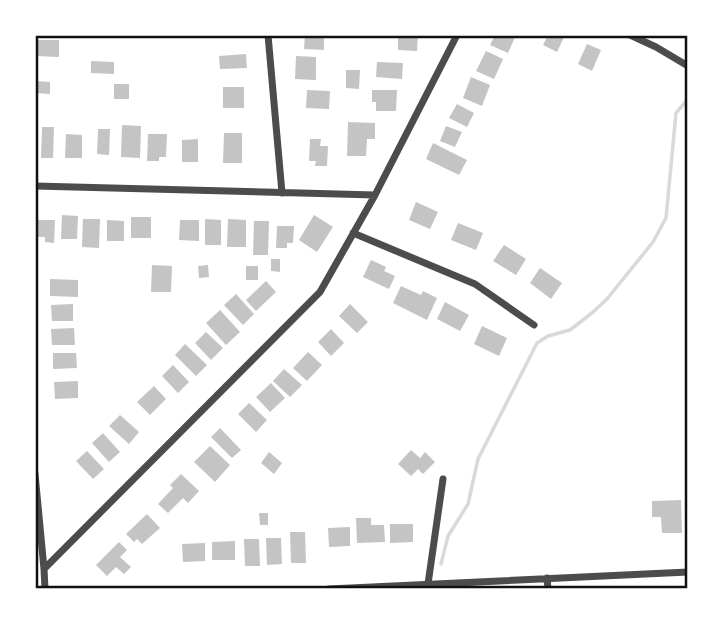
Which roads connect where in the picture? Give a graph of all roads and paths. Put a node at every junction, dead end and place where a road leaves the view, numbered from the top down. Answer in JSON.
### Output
{"nodes":[{"id":1,"x":268,"y":35,"type":"edge"},
{"id":2,"x":457,"y":35,"type":"edge"},
{"id":3,"x":630,"y":35,"type":"edge"},
{"id":4,"x":688,"y":66,"type":"edge"},
{"id":5,"x":35,"y":186,"type":"edge"},
{"id":6,"x":282,"y":192,"type":"junction"},
{"id":7,"x":375,"y":195,"type":"junction"},
{"id":8,"x":353,"y":233,"type":"junction"},
{"id":9,"x":534,"y":324,"type":"dead end"},
{"id":10,"x":35,"y":474,"type":"edge"},
{"id":11,"x":443,"y":479,"type":"dead end"},
{"id":12,"x":44,"y":569,"type":"junction"},
{"id":13,"x":688,"y":572,"type":"edge"},
{"id":14,"x":547,"y":578,"type":"junction"},
{"id":15,"x":428,"y":584,"type":"junction"},
{"id":16,"x":45,"y":589,"type":"edge"},
{"id":17,"x":329,"y":589,"type":"edge"},
{"id":18,"x":548,"y":589,"type":"edge"}],
"edges":[{"from":1,"to":6,"type":"street"},
{"from":2,"to":7,"type":"street"},
{"from":3,"to":4,"type":"street"},
{"from":5,"to":6,"type":"street"},
{"from":6,"to":7,"type":"street"},
{"from":7,"to":8,"type":"street"},
{"from":8,"to":9,"type":"street"},
{"from":8,"to":12,"type":"street"},
{"from":10,"to":12,"type":"street"},
{"from":11,"to":15,"type":"street"},
{"from":12,"to":16,"type":"street"},
{"from":13,"to":14,"type":"street"},
{"from":14,"to":15,"type":"street"},
{"from":14,"to":18,"type":"street"},
{"from":15,"to":17,"type":"street"}]}
